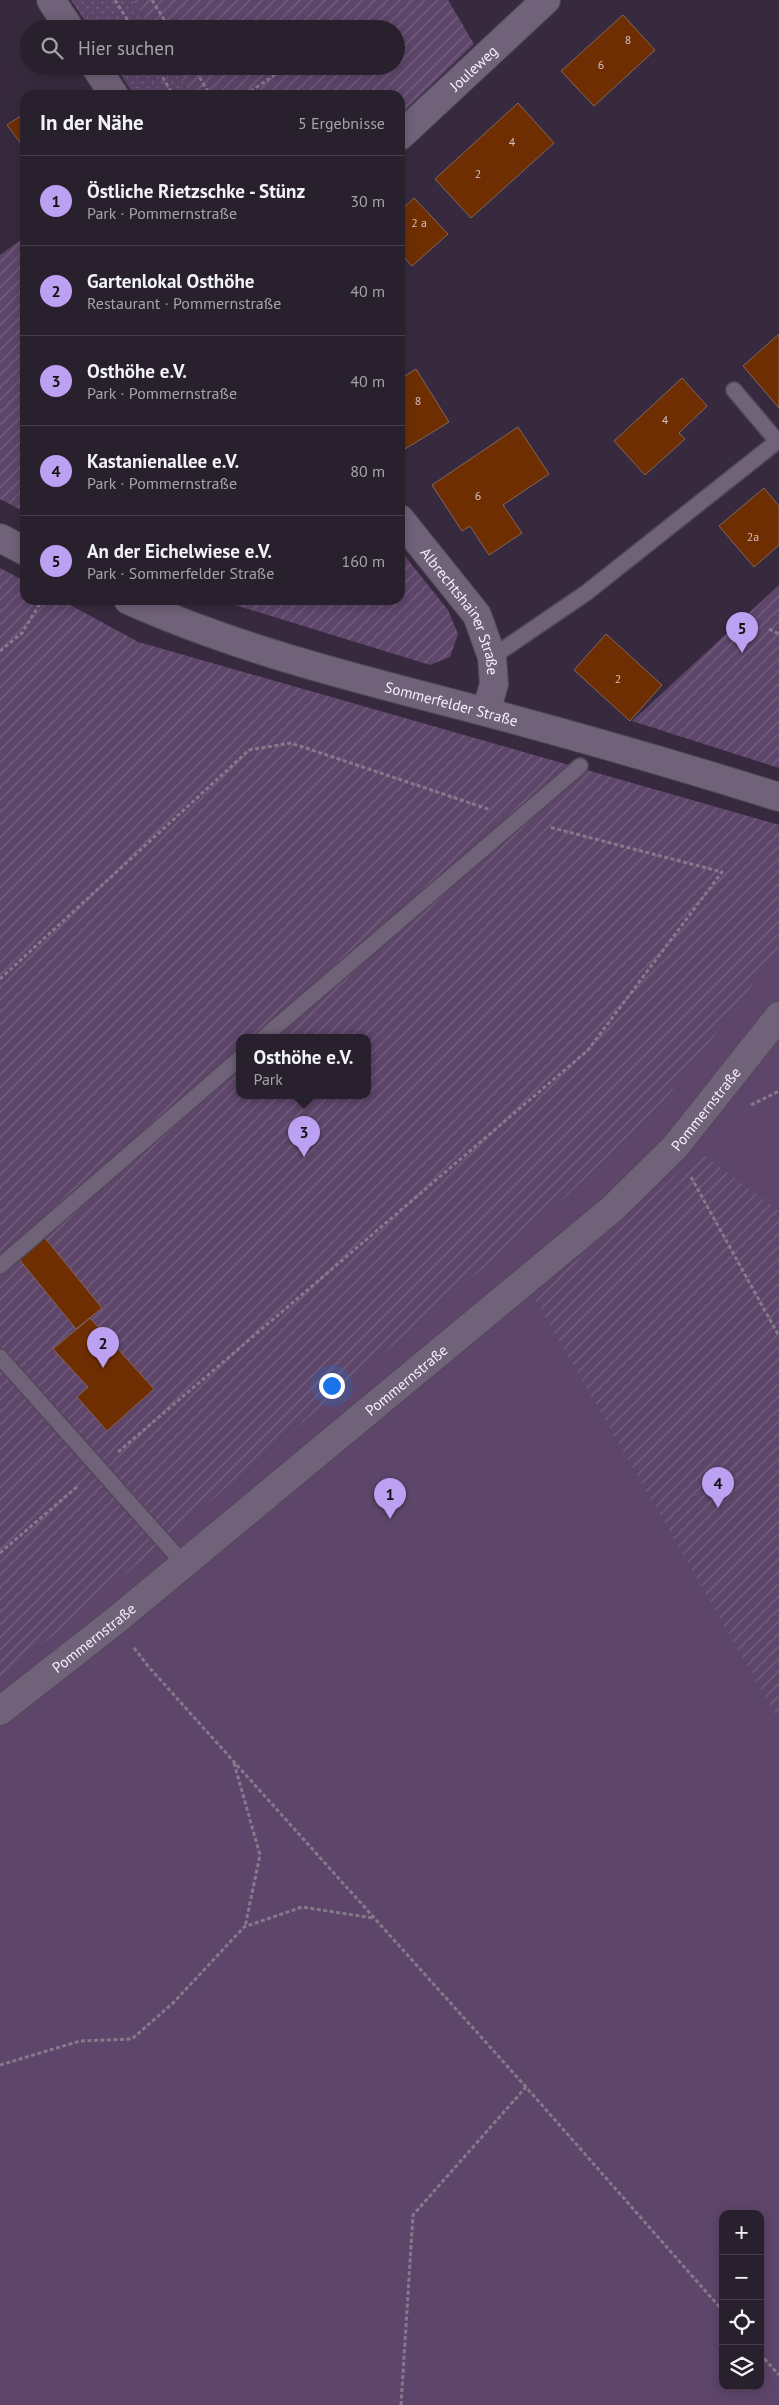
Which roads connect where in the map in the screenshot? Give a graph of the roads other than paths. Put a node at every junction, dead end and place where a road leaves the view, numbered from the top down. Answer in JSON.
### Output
{"nodes":[{"id":1,"x":50,"y":0,"type":"edge"},
{"id":2,"x":546,"y":0,"type":"edge"},
{"id":3,"x":64,"y":20,"type":"edge"},
{"id":4,"x":101,"y":75,"type":"edge"},
{"id":5,"x":111,"y":90,"type":"edge"},
{"id":6,"x":405,"y":131,"type":"edge"},
{"id":7,"x":734,"y":390,"type":"dead end"},
{"id":8,"x":778,"y":440,"type":"edge"},
{"id":9,"x":405,"y":525,"type":"edge"},
{"id":10,"x":139,"y":605,"type":"edge"},
{"id":11,"x":492,"y":657,"type":"junction"},
{"id":12,"x":486,"y":712,"type":"junction"},
{"id":13,"x":580,"y":766,"type":"dead end"},
{"id":14,"x":779,"y":797,"type":"edge"},
{"id":15,"x":779,"y":1016,"type":"edge"},
{"id":16,"x":268,"y":1034,"type":"edge"},
{"id":17,"x":236,"y":1061,"type":"edge"},
{"id":18,"x":0,"y":1266,"type":"edge"},
{"id":19,"x":0,"y":1357,"type":"edge"},
{"id":20,"x":184,"y":1564,"type":"junction"},
{"id":21,"x":0,"y":1711,"type":"edge"}],
"edges":[{"from":1,"to":3,"type":"street"},
{"from":2,"to":6,"type":"street","name":"Jouleweg"},
{"from":4,"to":5,"type":"street"},
{"from":7,"to":8,"type":"lane"},
{"from":8,"to":11,"type":"lane"},
{"from":9,"to":11,"type":"street","name":"Albrechtshainer Straße"},
{"from":10,"to":12,"type":"street","name":"Sommerfelder Straße"},
{"from":11,"to":12,"type":"street","name":"Albrechtshainer Straße"},
{"from":12,"to":14,"type":"street","name":"Sommerfelder Straße"},
{"from":13,"to":16,"type":"lane"},
{"from":15,"to":20,"type":"street","name":"Pommernstraße"},
{"from":17,"to":18,"type":"lane"},
{"from":19,"to":20,"type":"lane"},
{"from":20,"to":21,"type":"street","name":"Pommernstraße"}]}
